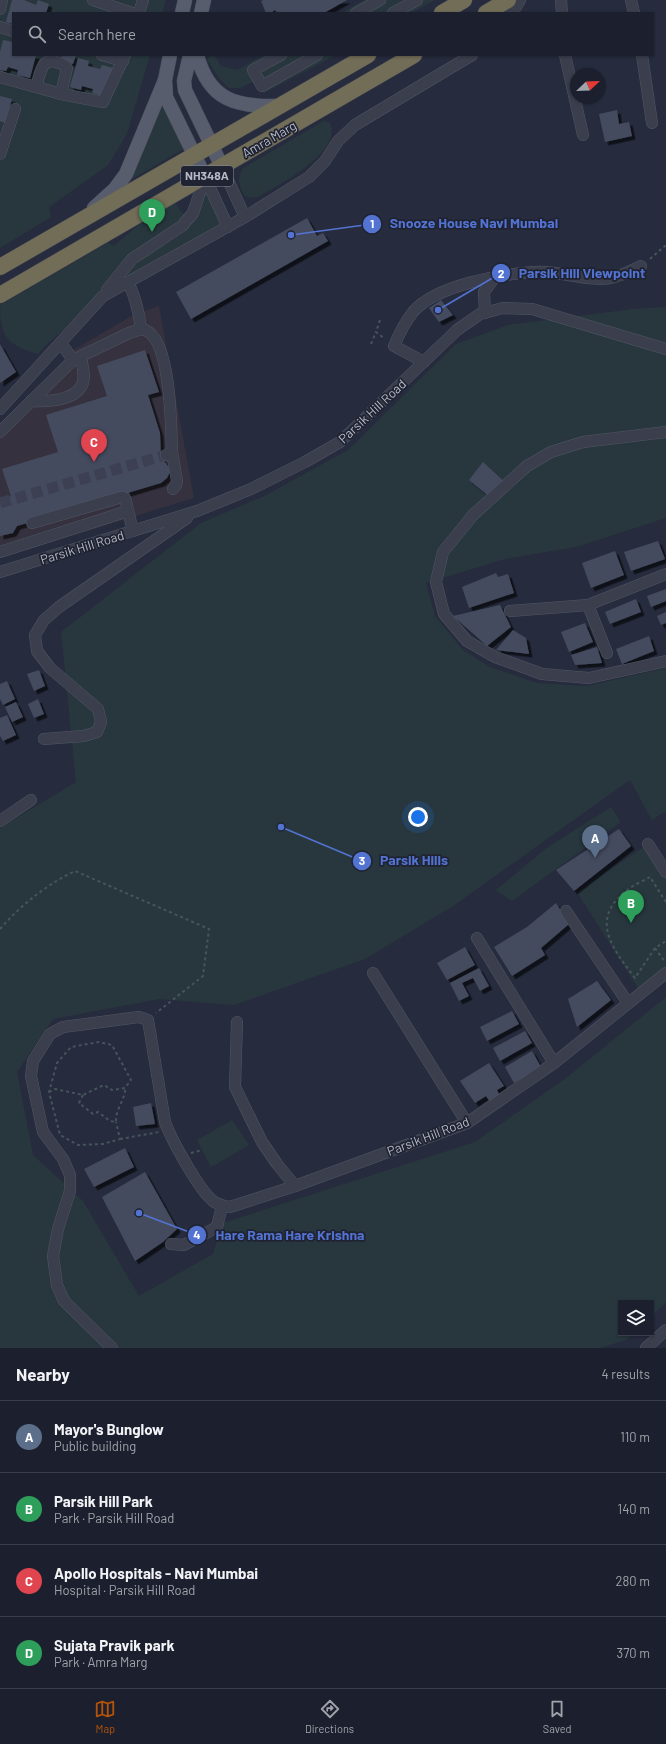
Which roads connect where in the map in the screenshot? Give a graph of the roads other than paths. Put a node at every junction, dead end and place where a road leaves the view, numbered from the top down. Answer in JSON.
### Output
{"nodes":[{"id":1,"x":2,"y":0,"type":"edge"},
{"id":2,"x":93,"y":0,"type":"edge"},
{"id":3,"x":142,"y":0,"type":"edge"},
{"id":4,"x":186,"y":0,"type":"edge"},
{"id":5,"x":204,"y":0,"type":"edge"},
{"id":6,"x":380,"y":0,"type":"edge"},
{"id":7,"x":417,"y":0,"type":"edge"},
{"id":8,"x":464,"y":0,"type":"edge"},
{"id":9,"x":508,"y":0,"type":"edge"},
{"id":10,"x":520,"y":0,"type":"edge"},
{"id":11,"x":561,"y":0,"type":"edge"},
{"id":12,"x":631,"y":0,"type":"edge"},
{"id":13,"x":0,"y":9,"type":"edge"},
{"id":14,"x":129,"y":12,"type":"edge"},
{"id":15,"x":139,"y":12,"type":"edge"},
{"id":16,"x":182,"y":12,"type":"edge"},
{"id":17,"x":201,"y":12,"type":"edge"},
{"id":18,"x":358,"y":12,"type":"edge"},
{"id":19,"x":395,"y":12,"type":"edge"},
{"id":20,"x":444,"y":12,"type":"edge"},
{"id":21,"x":488,"y":12,"type":"edge"},
{"id":22,"x":513,"y":12,"type":"edge"},
{"id":23,"x":562,"y":12,"type":"edge"},
{"id":24,"x":634,"y":12,"type":"edge"},
{"id":25,"x":0,"y":27,"type":"edge"},
{"id":26,"x":12,"y":31,"type":"edge"},
{"id":27,"x":109,"y":56,"type":"edge"},
{"id":28,"x":170,"y":56,"type":"edge"},
{"id":29,"x":190,"y":56,"type":"edge"},
{"id":30,"x":197,"y":56,"type":"edge"},
{"id":31,"x":279,"y":56,"type":"edge"},
{"id":32,"x":316,"y":56,"type":"edge"},
{"id":33,"x":366,"y":56,"type":"edge"},
{"id":34,"x":412,"y":56,"type":"edge"},
{"id":35,"x":470,"y":56,"type":"edge"},
{"id":36,"x":565,"y":56,"type":"edge"},
{"id":37,"x":642,"y":56,"type":"edge"},
{"id":38,"x":124,"y":58,"type":"edge"},
{"id":39,"x":0,"y":77,"type":"edge"},
{"id":40,"x":165,"y":80,"type":"junction"},
{"id":41,"x":36,"y":87,"type":"junction"},
{"id":42,"x":61,"y":94,"type":"junction"},
{"id":43,"x":279,"y":106,"type":"junction"},
{"id":44,"x":15,"y":109,"type":"dead end"},
{"id":45,"x":652,"y":122,"type":"dead end"},
{"id":46,"x":4,"y":126,"type":"edge"},
{"id":47,"x":583,"y":135,"type":"dead end"},
{"id":48,"x":212,"y":146,"type":"junction"},
{"id":49,"x":0,"y":154,"type":"edge"},
{"id":50,"x":194,"y":156,"type":"junction"},
{"id":51,"x":222,"y":167,"type":"junction"},
{"id":52,"x":204,"y":177,"type":"junction"},
{"id":53,"x":245,"y":217,"type":"junction"},
{"id":54,"x":82,"y":220,"type":"junction"},
{"id":55,"x":228,"y":227,"type":"junction"},
{"id":56,"x":641,"y":266,"type":"road end"},
{"id":57,"x":0,"y":267,"type":"edge"},
{"id":58,"x":494,"y":278,"type":"junction"},
{"id":59,"x":128,"y":282,"type":"dead end"},
{"id":60,"x":0,"y":295,"type":"edge"},
{"id":61,"x":103,"y":296,"type":"junction"},
{"id":62,"x":485,"y":313,"type":"junction"},
{"id":63,"x":141,"y":329,"type":"junction"},
{"id":64,"x":61,"y":343,"type":"junction"},
{"id":65,"x":666,"y":349,"type":"edge"},
{"id":66,"x":77,"y":359,"type":"junction"},
{"id":67,"x":424,"y":362,"type":"junction"},
{"id":68,"x":31,"y":401,"type":"junction"},
{"id":69,"x":0,"y":409,"type":"edge"},
{"id":70,"x":0,"y":432,"type":"edge"},
{"id":71,"x":666,"y":432,"type":"edge"},
{"id":72,"x":173,"y":489,"type":"dead end"},
{"id":73,"x":128,"y":511,"type":"junction"},
{"id":74,"x":197,"y":511,"type":"junction"},
{"id":75,"x":32,"y":523,"type":"dead end"},
{"id":76,"x":133,"y":531,"type":"junction"},
{"id":77,"x":0,"y":552,"type":"edge"},
{"id":78,"x":0,"y":570,"type":"edge"},
{"id":79,"x":666,"y":574,"type":"edge"},
{"id":80,"x":588,"y":605,"type":"junction"},
{"id":81,"x":510,"y":611,"type":"dead end"},
{"id":82,"x":607,"y":653,"type":"dead end"},
{"id":83,"x":666,"y":661,"type":"edge"},
{"id":84,"x":44,"y":739,"type":"dead end"},
{"id":85,"x":31,"y":800,"type":"dead end"},
{"id":86,"x":0,"y":821,"type":"edge"},
{"id":87,"x":648,"y":844,"type":"dead end"},
{"id":88,"x":666,"y":872,"type":"edge"},
{"id":89,"x":566,"y":912,"type":"dead end"},
{"id":90,"x":477,"y":938,"type":"dead end"},
{"id":91,"x":373,"y":973,"type":"dead end"},
{"id":92,"x":666,"y":973,"type":"edge"},
{"id":93,"x":628,"y":1003,"type":"junction"},
{"id":94,"x":237,"y":1022,"type":"dead end"},
{"id":95,"x":554,"y":1063,"type":"junction"},
{"id":96,"x":467,"y":1123,"type":"junction"},
{"id":97,"x":295,"y":1186,"type":"junction"},
{"id":98,"x":222,"y":1206,"type":"junction"},
{"id":99,"x":171,"y":1244,"type":"dead end"},
{"id":100,"x":666,"y":1330,"type":"edge"},
{"id":101,"x":112,"y":1348,"type":"edge"},
{"id":102,"x":646,"y":1348,"type":"edge"}],
"edges":[{"from":1,"to":13,"type":"street"},
{"from":2,"to":14,"type":"street"},
{"from":3,"to":15,"type":"street"},
{"from":4,"to":16,"type":"main road"},
{"from":5,"to":17,"type":"main road"},
{"from":6,"to":18,"type":"street"},
{"from":7,"to":19,"type":"street"},
{"from":8,"to":20,"type":"highway"},
{"from":9,"to":21,"type":"highway"},
{"from":10,"to":22,"type":"street"},
{"from":11,"to":23,"type":"street"},
{"from":12,"to":24,"type":"street"},
{"from":25,"to":26,"type":"street"},
{"from":27,"to":38,"type":"street"},
{"from":28,"to":40,"type":"main road"},
{"from":29,"to":48,"type":"main road"},
{"from":30,"to":43,"type":"main road"},
{"from":31,"to":32,"type":"street"},
{"from":33,"to":43,"type":"highway","name":"Amra Marg","number":"NH348A"},
{"from":34,"to":51,"type":"highway","name":"Amra Marg","number":"NH348A"},
{"from":35,"to":53,"type":"street"},
{"from":36,"to":47,"type":"street"},
{"from":37,"to":45,"type":"street"},
{"from":38,"to":42,"type":"street"},
{"from":39,"to":41,"type":"street"},
{"from":40,"to":50,"type":"main road"},
{"from":40,"to":54,"type":"main road"},
{"from":41,"to":42,"type":"street"},
{"from":41,"to":42,"type":"street"},
{"from":43,"to":48,"type":"highway","name":"Amra Marg","number":"NH348A"},
{"from":44,"to":46,"type":"street"},
{"from":46,"to":49,"type":"street"},
{"from":48,"to":50,"type":"highway","name":"Amra Marg","number":"NH348A"},
{"from":48,"to":51,"type":"main road"},
{"from":50,"to":52,"type":"main road"},
{"from":50,"to":54,"type":"highway","name":"Amra Marg","number":"NH348A"},
{"from":51,"to":52,"type":"highway","name":"Amra Marg","number":"NH348A"},
{"from":51,"to":53,"type":"street"},
{"from":52,"to":55,"type":"street"},
{"from":52,"to":60,"type":"highway","name":"Amra Marg","number":"NH348A"},
{"from":52,"to":61,"type":"street"},
{"from":53,"to":55,"type":"street"},
{"from":54,"to":57,"type":"highway","name":"Amra Marg","number":"NH348A"},
{"from":55,"to":61,"type":"street"},
{"from":56,"to":58,"type":"street"},
{"from":58,"to":62,"type":"street"},
{"from":58,"to":67,"type":"street"},
{"from":59,"to":63,"type":"street"},
{"from":61,"to":64,"type":"street"},
{"from":62,"to":65,"type":"street","name":"Parsik Hill Road"},
{"from":62,"to":67,"type":"street","name":"Parsik Hill Road"},
{"from":63,"to":66,"type":"street"},
{"from":63,"to":72,"type":"street"},
{"from":64,"to":66,"type":"street"},
{"from":64,"to":69,"type":"street"},
{"from":66,"to":68,"type":"street"},
{"from":66,"to":68,"type":"street"},
{"from":67,"to":74,"type":"street","name":"Parsik Hill Road"},
{"from":68,"to":70,"type":"street"},
{"from":71,"to":83,"type":"street"},
{"from":73,"to":75,"type":"street"},
{"from":73,"to":76,"type":"street"},
{"from":73,"to":77,"type":"street"},
{"from":74,"to":76,"type":"street","name":"Parsik Hill Road"},
{"from":74,"to":84,"type":"street"},
{"from":76,"to":78,"type":"street","name":"Parsik Hill Road"},
{"from":79,"to":80,"type":"street"},
{"from":80,"to":81,"type":"street"},
{"from":80,"to":82,"type":"street"},
{"from":85,"to":86,"type":"street"},
{"from":87,"to":88,"type":"street"},
{"from":89,"to":93,"type":"street"},
{"from":90,"to":95,"type":"street"},
{"from":91,"to":96,"type":"street"},
{"from":92,"to":93,"type":"street","name":"Parsik Hill Road"},
{"from":93,"to":95,"type":"street","name":"Parsik Hill Road"},
{"from":94,"to":97,"type":"street"},
{"from":95,"to":96,"type":"street","name":"Parsik Hill Road"},
{"from":96,"to":97,"type":"street","name":"Parsik Hill Road"},
{"from":97,"to":98,"type":"street","name":"Parsik Hill Road"},
{"from":98,"to":99,"type":"street"},
{"from":98,"to":101,"type":"street"},
{"from":100,"to":102,"type":"street"}]}
